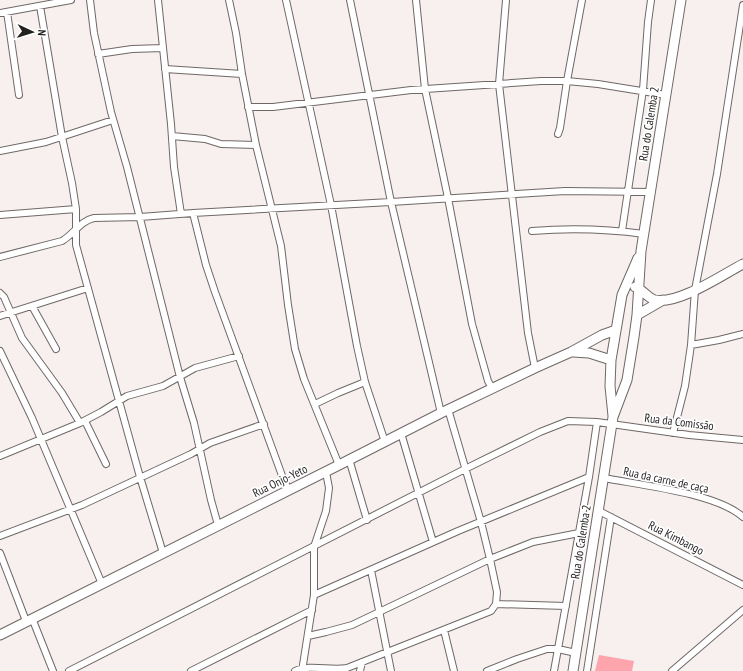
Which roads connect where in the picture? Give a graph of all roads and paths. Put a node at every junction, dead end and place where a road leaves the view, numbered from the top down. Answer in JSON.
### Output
{"nodes":[{"id":1,"x":71,"y":0,"type":"edge"},
{"id":2,"x":90,"y":0,"type":"edge"},
{"id":3,"x":158,"y":0,"type":"edge"},
{"id":4,"x":229,"y":0,"type":"edge"},
{"id":5,"x":286,"y":0,"type":"edge"},
{"id":6,"x":350,"y":0,"type":"edge"},
{"id":7,"x":416,"y":0,"type":"edge"},
{"id":8,"x":506,"y":0,"type":"edge"},
{"id":9,"x":582,"y":0,"type":"edge"},
{"id":10,"x":651,"y":0,"type":"edge"},
{"id":11,"x":681,"y":0,"type":"edge"},
{"id":12,"x":743,"y":5,"type":"edge"},
{"id":13,"x":40,"y":6,"type":"junction"},
{"id":14,"x":0,"y":12,"type":"edge"},
{"id":15,"x":7,"y":12,"type":"junction"},
{"id":16,"x":163,"y":48,"type":"junction"},
{"id":17,"x":98,"y":54,"type":"junction"},
{"id":18,"x":165,"y":69,"type":"junction"},
{"id":19,"x":242,"y":74,"type":"junction"},
{"id":20,"x":567,"y":81,"type":"junction"},
{"id":21,"x":499,"y":84,"type":"junction"},
{"id":22,"x":425,"y":90,"type":"junction"},
{"id":23,"x":643,"y":90,"type":"junction"},
{"id":24,"x":19,"y":95,"type":"dead end"},
{"id":25,"x":666,"y":95,"type":"junction"},
{"id":26,"x":369,"y":96,"type":"junction"},
{"id":27,"x":309,"y":103,"type":"junction"},
{"id":28,"x":248,"y":107,"type":"junction"},
{"id":29,"x":113,"y":120,"type":"junction"},
{"id":30,"x":558,"y":134,"type":"dead end"},
{"id":31,"x":172,"y":136,"type":"junction"},
{"id":32,"x":62,"y":137,"type":"junction"},
{"id":33,"x":256,"y":145,"type":"junction"},
{"id":34,"x":0,"y":151,"type":"edge"},
{"id":35,"x":628,"y":191,"type":"junction"},
{"id":36,"x":651,"y":192,"type":"junction"},
{"id":37,"x":511,"y":194,"type":"junction"},
{"id":38,"x":448,"y":198,"type":"junction"},
{"id":39,"x":391,"y":202,"type":"junction"},
{"id":40,"x":331,"y":205,"type":"junction"},
{"id":41,"x":272,"y":208,"type":"junction"},
{"id":42,"x":76,"y":209,"type":"junction"},
{"id":43,"x":193,"y":213,"type":"junction"},
{"id":44,"x":181,"y":214,"type":"junction"},
{"id":45,"x":0,"y":215,"type":"edge"},
{"id":46,"x":140,"y":217,"type":"junction"},
{"id":47,"x":76,"y":231,"type":"junction"},
{"id":48,"x":532,"y":231,"type":"dead end"},
{"id":49,"x":622,"y":231,"type":"junction"},
{"id":50,"x":644,"y":234,"type":"junction"},
{"id":51,"x":641,"y":251,"type":"junction"},
{"id":52,"x":0,"y":257,"type":"edge"},
{"id":53,"x":743,"y":264,"type":"edge"},
{"id":54,"x":625,"y":287,"type":"junction"},
{"id":55,"x":88,"y":288,"type":"junction"},
{"id":56,"x":638,"y":288,"type":"junction"},
{"id":57,"x":695,"y":290,"type":"junction"},
{"id":58,"x":0,"y":293,"type":"edge"},
{"id":59,"x":663,"y":300,"type":"junction"},
{"id":60,"x":32,"y":306,"type":"junction"},
{"id":61,"x":11,"y":313,"type":"junction"},
{"id":62,"x":637,"y":315,"type":"junction"},
{"id":63,"x":0,"y":316,"type":"edge"},
{"id":64,"x":616,"y":330,"type":"junction"},
{"id":65,"x":743,"y":334,"type":"edge"},
{"id":66,"x":691,"y":345,"type":"junction"},
{"id":67,"x":56,"y":349,"type":"dead end"},
{"id":68,"x":0,"y":351,"type":"edge"},
{"id":69,"x":572,"y":352,"type":"junction"},
{"id":70,"x":239,"y":356,"type":"junction"},
{"id":71,"x":611,"y":360,"type":"junction"},
{"id":72,"x":535,"y":368,"type":"junction"},
{"id":73,"x":180,"y":377,"type":"junction"},
{"id":74,"x":610,"y":379,"type":"junction"},
{"id":75,"x":627,"y":380,"type":"junction"},
{"id":76,"x":365,"y":382,"type":"junction"},
{"id":77,"x":492,"y":388,"type":"junction"},
{"id":78,"x":119,"y":401,"type":"junction"},
{"id":79,"x":315,"y":404,"type":"junction"},
{"id":80,"x":444,"y":411,"type":"junction"},
{"id":81,"x":613,"y":421,"type":"junction"},
{"id":82,"x":83,"y":422,"type":"junction"},
{"id":83,"x":597,"y":422,"type":"junction"},
{"id":84,"x":264,"y":424,"type":"junction"},
{"id":85,"x":673,"y":433,"type":"junction"},
{"id":86,"x":400,"y":434,"type":"junction"},
{"id":87,"x":40,"y":439,"type":"junction"},
{"id":88,"x":743,"y":440,"type":"edge"},
{"id":89,"x":385,"y":442,"type":"junction"},
{"id":90,"x":200,"y":448,"type":"junction"},
{"id":91,"x":0,"y":456,"type":"edge"},
{"id":92,"x":350,"y":460,"type":"junction"},
{"id":93,"x":106,"y":464,"type":"dead end"},
{"id":94,"x":339,"y":465,"type":"junction"},
{"id":95,"x":465,"y":469,"type":"junction"},
{"id":96,"x":326,"y":472,"type":"junction"},
{"id":97,"x":140,"y":477,"type":"junction"},
{"id":98,"x":589,"y":477,"type":"junction"},
{"id":99,"x":604,"y":478,"type":"junction"},
{"id":100,"x":289,"y":490,"type":"junction"},
{"id":101,"x":419,"y":493,"type":"junction"},
{"id":102,"x":71,"y":509,"type":"junction"},
{"id":103,"x":599,"y":511,"type":"junction"},
{"id":104,"x":611,"y":517,"type":"junction"},
{"id":105,"x":743,"y":517,"type":"edge"},
{"id":106,"x":367,"y":520,"type":"junction"},
{"id":107,"x":481,"y":522,"type":"junction"},
{"id":108,"x":218,"y":525,"type":"junction"},
{"id":109,"x":579,"y":533,"type":"junction"},
{"id":110,"x":0,"y":536,"type":"edge"},
{"id":111,"x":433,"y":542,"type":"junction"},
{"id":112,"x":314,"y":547,"type":"junction"},
{"id":113,"x":0,"y":553,"type":"edge"},
{"id":114,"x":163,"y":553,"type":"junction"},
{"id":115,"x":490,"y":559,"type":"junction"},
{"id":116,"x":371,"y":570,"type":"junction"},
{"id":117,"x":102,"y":584,"type":"junction"},
{"id":118,"x":743,"y":585,"type":"edge"},
{"id":119,"x":314,"y":595,"type":"junction"},
{"id":120,"x":496,"y":604,"type":"junction"},
{"id":121,"x":566,"y":606,"type":"junction"},
{"id":122,"x":312,"y":610,"type":"junction"},
{"id":123,"x":743,"y":610,"type":"edge"},
{"id":124,"x":379,"y":612,"type":"junction"},
{"id":125,"x":29,"y":620,"type":"junction"},
{"id":126,"x":444,"y":630,"type":"junction"},
{"id":127,"x":0,"y":635,"type":"edge"},
{"id":128,"x":308,"y":636,"type":"junction"},
{"id":129,"x":558,"y":649,"type":"junction"},
{"id":130,"x":387,"y":653,"type":"junction"},
{"id":131,"x":576,"y":653,"type":"junction"},
{"id":132,"x":362,"y":662,"type":"junction"},
{"id":133,"x":302,"y":669,"type":"edge"},
{"id":134,"x":53,"y":671,"type":"edge"},
{"id":135,"x":69,"y":671,"type":"edge"},
{"id":136,"x":191,"y":671,"type":"edge"},
{"id":137,"x":295,"y":671,"type":"edge"},
{"id":138,"x":360,"y":671,"type":"edge"},
{"id":139,"x":391,"y":671,"type":"edge"},
{"id":140,"x":454,"y":671,"type":"edge"},
{"id":141,"x":487,"y":671,"type":"edge"},
{"id":142,"x":554,"y":671,"type":"edge"},
{"id":143,"x":573,"y":671,"type":"edge"},
{"id":144,"x":587,"y":671,"type":"edge"},
{"id":145,"x":672,"y":671,"type":"edge"}],
"edges":[{"from":1,"to":13,"type":"street"},
{"from":2,"to":17,"type":"street"},
{"from":3,"to":16,"type":"street"},
{"from":4,"to":19,"type":"street"},
{"from":5,"to":27,"type":"street"},
{"from":6,"to":26,"type":"street"},
{"from":7,"to":22,"type":"street"},
{"from":8,"to":21,"type":"street"},
{"from":9,"to":20,"type":"street"},
{"from":10,"to":23,"type":"street"},
{"from":11,"to":25,"type":"main road","name":"Rua do Calemba 2"},
{"from":12,"to":57,"type":"street"},
{"from":13,"to":15,"type":"street"},
{"from":13,"to":32,"type":"street"},
{"from":14,"to":15,"type":"street"},
{"from":15,"to":24,"type":"street"},
{"from":16,"to":17,"type":"street"},
{"from":16,"to":18,"type":"street"},
{"from":17,"to":29,"type":"street"},
{"from":18,"to":19,"type":"street"},
{"from":18,"to":31,"type":"street"},
{"from":19,"to":28,"type":"street"},
{"from":20,"to":21,"type":"street"},
{"from":20,"to":23,"type":"street"},
{"from":20,"to":30,"type":"street"},
{"from":21,"to":22,"type":"street"},
{"from":21,"to":37,"type":"street"},
{"from":22,"to":26,"type":"street"},
{"from":22,"to":38,"type":"street"},
{"from":23,"to":25,"type":"street"},
{"from":23,"to":35,"type":"street"},
{"from":25,"to":36,"type":"main road","name":"Rua do Calemba 2"},
{"from":26,"to":27,"type":"street"},
{"from":26,"to":39,"type":"street"},
{"from":27,"to":28,"type":"street"},
{"from":27,"to":40,"type":"street"},
{"from":28,"to":33,"type":"street"},
{"from":29,"to":32,"type":"street"},
{"from":29,"to":46,"type":"street"},
{"from":31,"to":33,"type":"street"},
{"from":31,"to":44,"type":"street"},
{"from":32,"to":34,"type":"street"},
{"from":32,"to":42,"type":"street"},
{"from":33,"to":41,"type":"street"},
{"from":35,"to":36,"type":"street"},
{"from":35,"to":37,"type":"street"},
{"from":35,"to":49,"type":"street"},
{"from":36,"to":50,"type":"main road","name":"Rua do Calemba 2"},
{"from":37,"to":38,"type":"street"},
{"from":37,"to":72,"type":"street"},
{"from":38,"to":39,"type":"street"},
{"from":38,"to":77,"type":"street"},
{"from":39,"to":40,"type":"street"},
{"from":39,"to":80,"type":"street"},
{"from":40,"to":41,"type":"street"},
{"from":40,"to":76,"type":"street"},
{"from":41,"to":43,"type":"street"},
{"from":41,"to":79,"type":"street"},
{"from":42,"to":45,"type":"street"},
{"from":42,"to":47,"type":"street"},
{"from":43,"to":44,"type":"street"},
{"from":43,"to":70,"type":"street"},
{"from":44,"to":46,"type":"street"},
{"from":46,"to":47,"type":"street"},
{"from":46,"to":73,"type":"street"},
{"from":47,"to":52,"type":"street"},
{"from":47,"to":55,"type":"street"},
{"from":48,"to":49,"type":"street"},
{"from":49,"to":50,"type":"street"},
{"from":50,"to":51,"type":"main road","name":"Rua do Calemba 2"},
{"from":51,"to":54,"type":"main road","name":"Rua do Calemba 2"},
{"from":51,"to":56,"type":"main road","name":"Rua do Calemba 2"},
{"from":53,"to":57,"type":"main road"},
{"from":54,"to":56,"type":"main road"},
{"from":54,"to":64,"type":"main road","name":"Rua do Calemba 2"},
{"from":55,"to":60,"type":"street"},
{"from":55,"to":78,"type":"street"},
{"from":56,"to":59,"type":"main road"},
{"from":56,"to":62,"type":"main road","name":"Rua do Calemba 2"},
{"from":57,"to":59,"type":"main road"},
{"from":57,"to":66,"type":"street"},
{"from":58,"to":61,"type":"street"},
{"from":59,"to":62,"type":"main road"},
{"from":60,"to":61,"type":"street"},
{"from":60,"to":67,"type":"street"},
{"from":61,"to":63,"type":"street"},
{"from":61,"to":82,"type":"street"},
{"from":62,"to":75,"type":"main road","name":"Rua do Calemba 2"},
{"from":64,"to":69,"type":"main road","name":"Rua Onjo-Yeto"},
{"from":64,"to":71,"type":"main road","name":"Rua do Calemba 2"},
{"from":65,"to":66,"type":"street"},
{"from":66,"to":85,"type":"street"},
{"from":68,"to":87,"type":"street"},
{"from":69,"to":71,"type":"main road"},
{"from":69,"to":72,"type":"main road","name":"Rua Onjo-Yeto"},
{"from":70,"to":73,"type":"street"},
{"from":70,"to":84,"type":"street"},
{"from":71,"to":74,"type":"main road","name":"Rua do Calemba 2"},
{"from":72,"to":77,"type":"main road","name":"Rua Onjo-Yeto"},
{"from":73,"to":78,"type":"street"},
{"from":73,"to":90,"type":"street"},
{"from":74,"to":75,"type":"main road"},
{"from":74,"to":81,"type":"main road","name":"Rua do Calemba 2"},
{"from":75,"to":81,"type":"main road","name":"Rua do Calemba 2"},
{"from":76,"to":79,"type":"street"},
{"from":76,"to":89,"type":"street"},
{"from":77,"to":80,"type":"main road","name":"Rua Onjo-Yeto"},
{"from":78,"to":82,"type":"street"},
{"from":78,"to":97,"type":"street"},
{"from":79,"to":94,"type":"street"},
{"from":80,"to":86,"type":"main road","name":"Rua Onjo-Yeto"},
{"from":80,"to":95,"type":"street"},
{"from":81,"to":83,"type":"street","name":"Rua da Comissão"},
{"from":81,"to":85,"type":"street","name":"Rua da Comissão"},
{"from":81,"to":99,"type":"main road","name":"Rua do Calemba 2"},
{"from":82,"to":87,"type":"street"},
{"from":82,"to":93,"type":"street"},
{"from":83,"to":95,"type":"street","name":"Rua da Comissão"},
{"from":83,"to":98,"type":"street"},
{"from":84,"to":90,"type":"street"},
{"from":84,"to":100,"type":"street"},
{"from":85,"to":88,"type":"street","name":"Rua da Comissão"},
{"from":86,"to":89,"type":"main road","name":"Rua Onjo-Yeto"},
{"from":86,"to":101,"type":"street"},
{"from":87,"to":91,"type":"street"},
{"from":87,"to":102,"type":"street"},
{"from":89,"to":92,"type":"main road","name":"Rua Onjo-Yeto"},
{"from":90,"to":97,"type":"street"},
{"from":90,"to":108,"type":"street"},
{"from":92,"to":94,"type":"main road","name":"Rua Onjo-Yeto"},
{"from":92,"to":106,"type":"street"},
{"from":94,"to":96,"type":"main road","name":"Rua Onjo-Yeto"},
{"from":95,"to":101,"type":"street","name":"Rua da Comissão"},
{"from":95,"to":107,"type":"street"},
{"from":96,"to":100,"type":"main road","name":"Rua Onjo-Yeto"},
{"from":96,"to":112,"type":"street"},
{"from":97,"to":102,"type":"street"},
{"from":97,"to":114,"type":"street"},
{"from":98,"to":107,"type":"street"},
{"from":98,"to":109,"type":"street"},
{"from":99,"to":103,"type":"main road","name":"Rua do Calemba 2"},
{"from":99,"to":105,"type":"street","name":"Rua da carne de caça"},
{"from":100,"to":108,"type":"main road","name":"Rua Onjo-Yeto"},
{"from":101,"to":106,"type":"street","name":"Rua da Comissão"},
{"from":101,"to":111,"type":"street"},
{"from":102,"to":110,"type":"street"},
{"from":102,"to":117,"type":"street"},
{"from":103,"to":104,"type":"street","name":"Rua Kimbango"},
{"from":103,"to":131,"type":"main road","name":"Rua do Calemba 2"},
{"from":104,"to":118,"type":"street","name":"Rua Kimbango"},
{"from":104,"to":144,"type":"street"},
{"from":106,"to":112,"type":"street","name":"Rua da Comissão"},
{"from":107,"to":111,"type":"street"},
{"from":107,"to":115,"type":"street"},
{"from":108,"to":114,"type":"main road","name":"Rua Onjo-Yeto"},
{"from":109,"to":115,"type":"street"},
{"from":109,"to":121,"type":"street"},
{"from":111,"to":116,"type":"street"},
{"from":112,"to":119,"type":"street"},
{"from":112,"to":135,"type":"street","name":"Rua da Comissão"},
{"from":113,"to":125,"type":"street"},
{"from":114,"to":117,"type":"main road","name":"Rua Onjo-Yeto"},
{"from":115,"to":120,"type":"street"},
{"from":115,"to":124,"type":"street"},
{"from":116,"to":119,"type":"street"},
{"from":116,"to":124,"type":"street"},
{"from":117,"to":125,"type":"main road","name":"Rua Onjo-Yeto"},
{"from":119,"to":122,"type":"street"},
{"from":120,"to":121,"type":"street"},
{"from":120,"to":126,"type":"street"},
{"from":121,"to":129,"type":"street"},
{"from":122,"to":128,"type":"street"},
{"from":122,"to":136,"type":"street"},
{"from":123,"to":145,"type":"street"},
{"from":124,"to":128,"type":"street"},
{"from":124,"to":130,"type":"street"},
{"from":125,"to":127,"type":"main road","name":"Rua Onjo-Yeto"},
{"from":125,"to":134,"type":"street"},
{"from":126,"to":130,"type":"street"},
{"from":126,"to":140,"type":"street"},
{"from":128,"to":133,"type":"street"},
{"from":129,"to":131,"type":"street"},
{"from":129,"to":141,"type":"street"},
{"from":129,"to":142,"type":"street"},
{"from":130,"to":132,"type":"street"},
{"from":130,"to":139,"type":"street"},
{"from":131,"to":143,"type":"main road","name":"Rua do Calemba 2"},
{"from":132,"to":133,"type":"street"},
{"from":132,"to":138,"type":"street"},
{"from":133,"to":137,"type":"street"}]}
